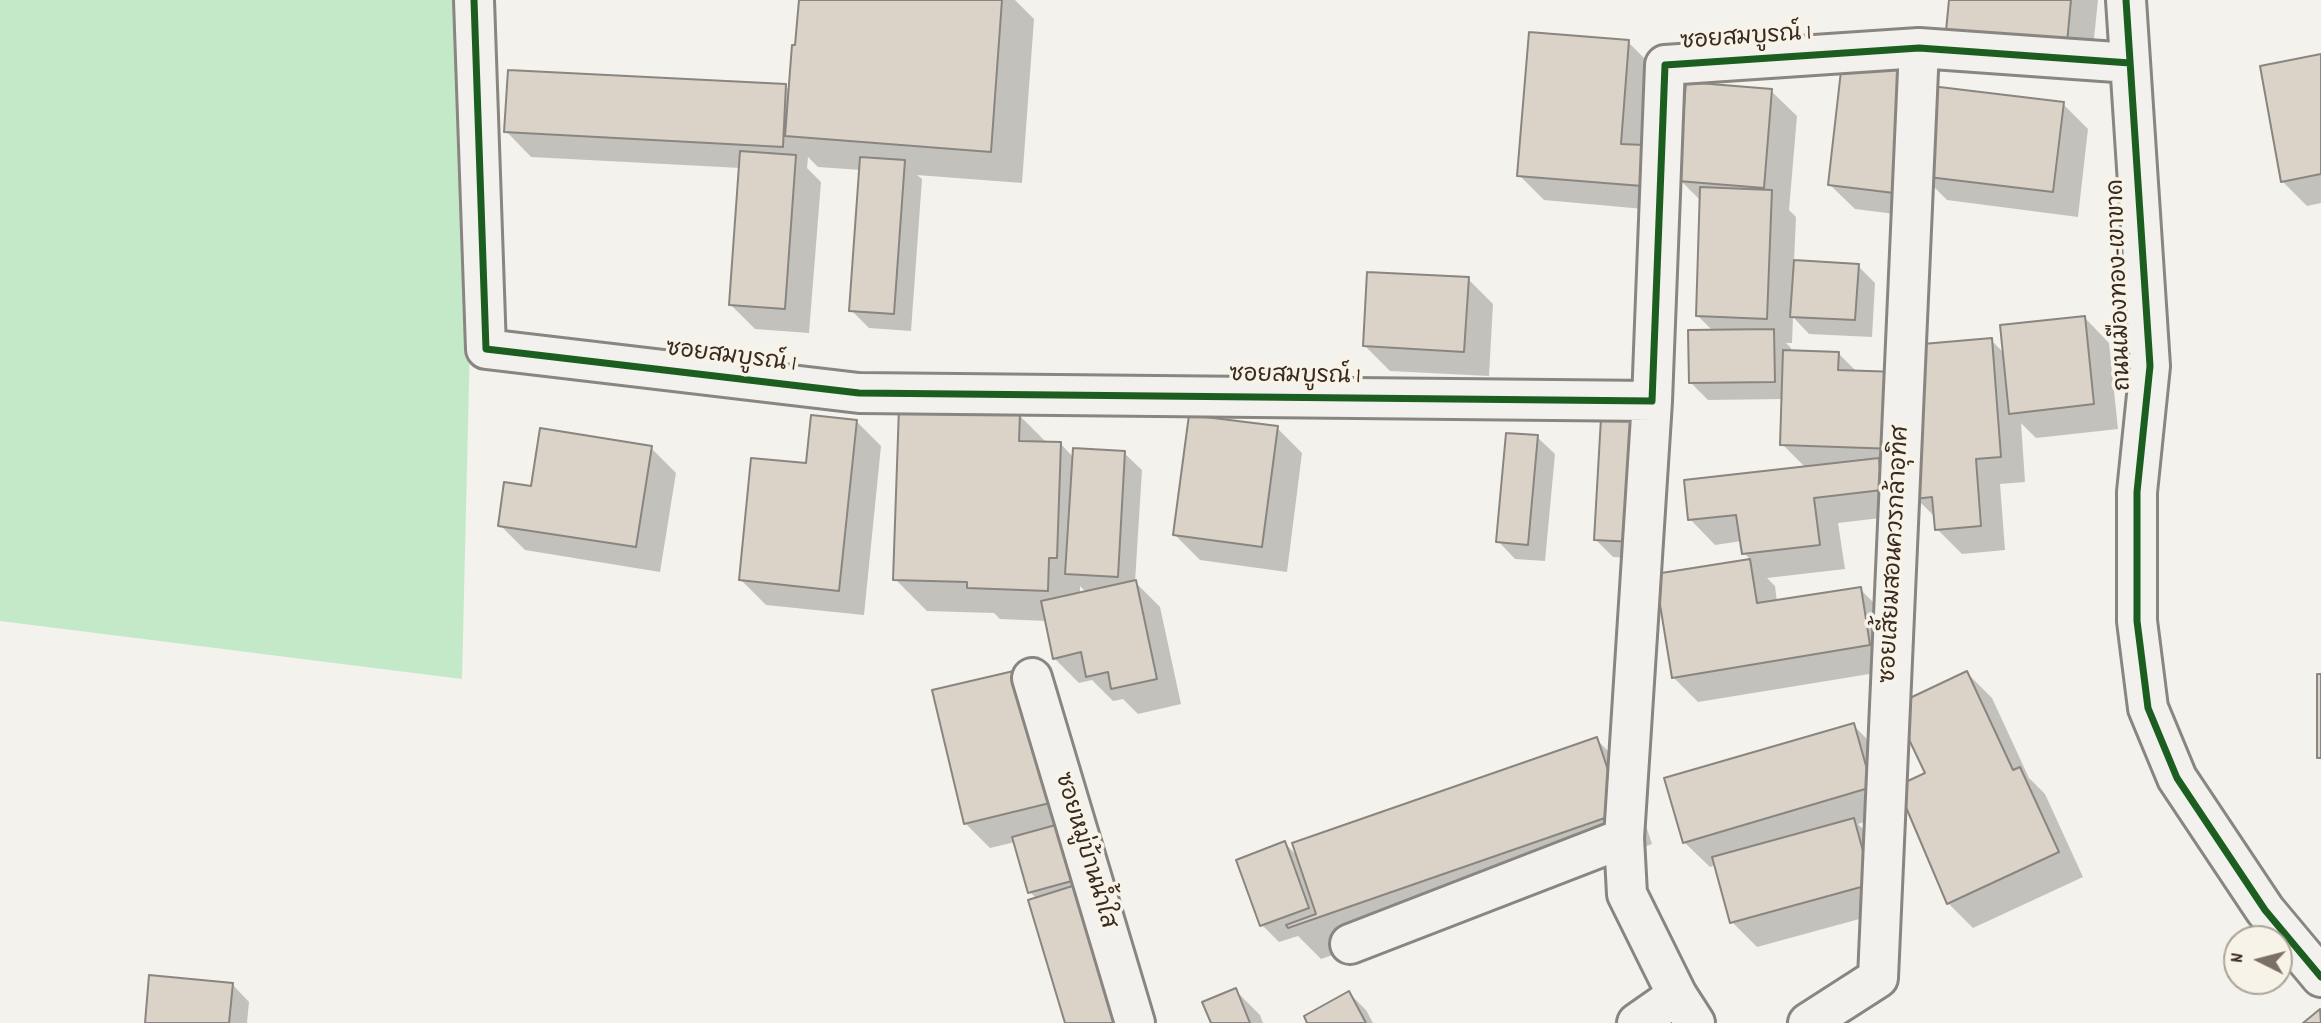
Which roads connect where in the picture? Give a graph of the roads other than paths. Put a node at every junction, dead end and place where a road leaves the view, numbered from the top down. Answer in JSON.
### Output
{"nodes":[{"id":1,"x":474,"y":0,"type":"edge"},
{"id":2,"x":2126,"y":0,"type":"edge"},
{"id":3,"x":1919,"y":48,"type":"junction"},
{"id":4,"x":2130,"y":63,"type":"junction"},
{"id":5,"x":1652,"y":401,"type":"junction"},
{"id":6,"x":1032,"y":678,"type":"dead end"},
{"id":7,"x":1624,"y":838,"type":"junction"},
{"id":8,"x":1350,"y":944,"type":"dead end"},
{"id":9,"x":2321,"y":977,"type":"edge"},
{"id":10,"x":1686,"y":1009,"type":"edge"},
{"id":11,"x":1135,"y":1023,"type":"edge"},
{"id":12,"x":1637,"y":1023,"type":"edge"},
{"id":13,"x":1808,"y":1023,"type":"edge"}],
"edges":[{"from":1,"to":5,"type":"street","name":"ซอยสมบูรณ์ 1"},
{"from":2,"to":4,"type":"street","name":"ถนนเมืองทอง-เขาขาด"},
{"from":3,"to":4,"type":"street","name":"ซอยสมบูรณ์ 1"},
{"from":3,"to":5,"type":"street","name":"ซอยสมบูรณ์ 1"},
{"from":3,"to":13,"type":"street","name":"ซอยเสี้ยมสอนควรกล้าอุทิศ"},
{"from":4,"to":9,"type":"street","name":"ถนนเมืองทอง-เขาขาด"},
{"from":5,"to":7,"type":"street","name":"ซอยสมบูรณ์ 1"},
{"from":6,"to":11,"type":"street","name":"ซอยหมู่บ้านน้ำใส"},
{"from":7,"to":8,"type":"street"},
{"from":7,"to":10,"type":"street","name":"ซอยสมบูรณ์ 1"},
{"from":10,"to":12,"type":"street"}]}
